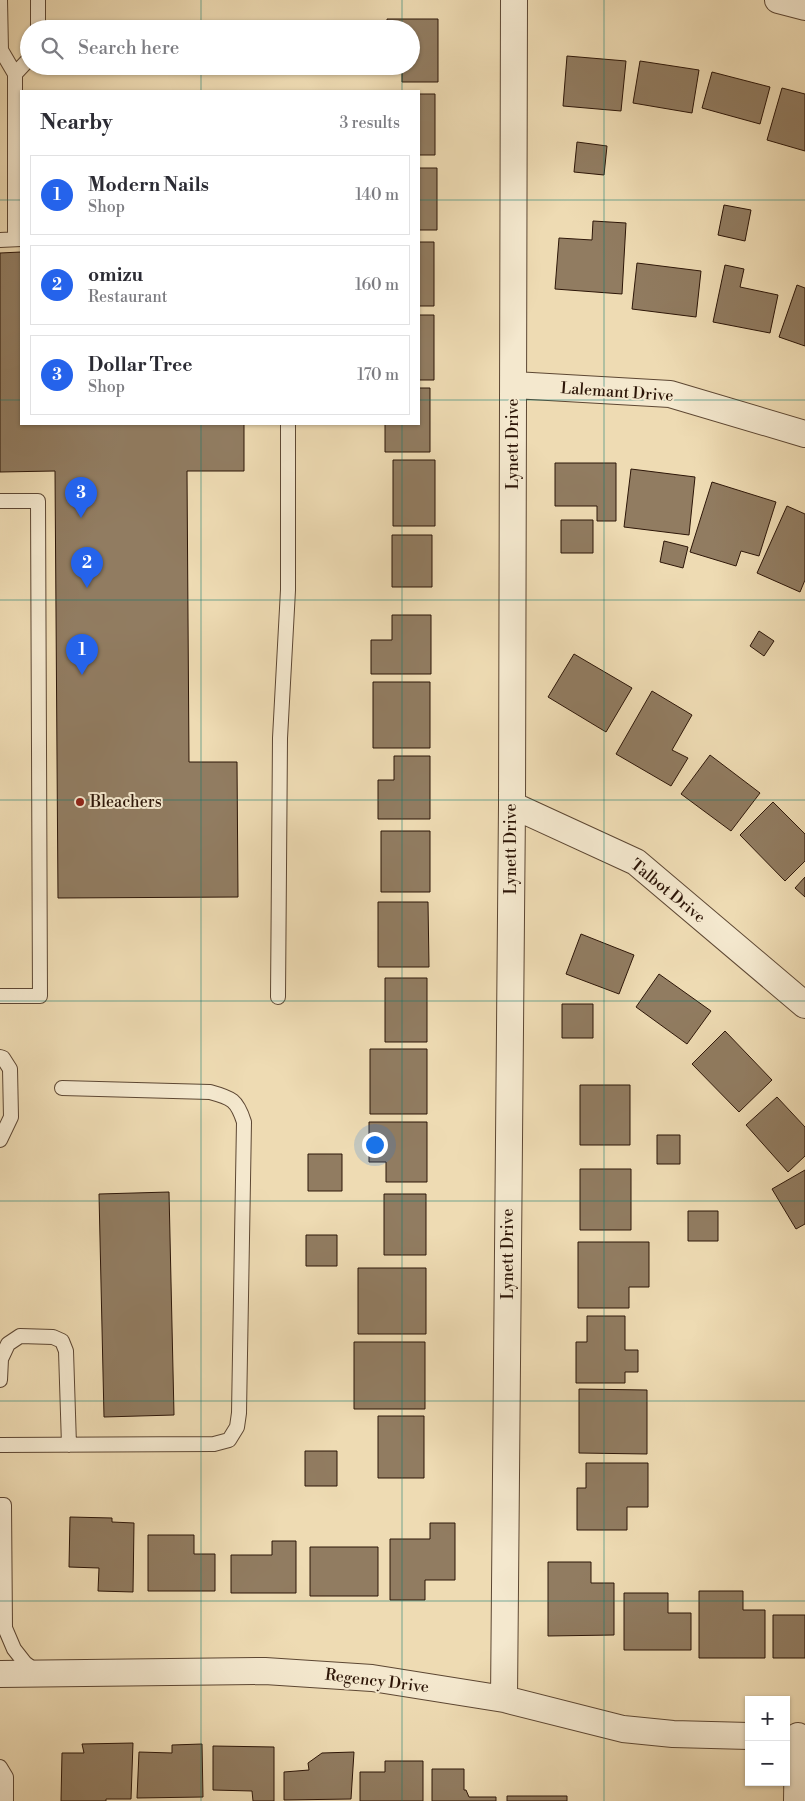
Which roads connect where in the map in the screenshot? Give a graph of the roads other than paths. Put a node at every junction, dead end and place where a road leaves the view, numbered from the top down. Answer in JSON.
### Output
{"nodes":[{"id":1,"x":0,"y":0,"type":"edge"},
{"id":2,"x":38,"y":0,"type":"edge"},
{"id":3,"x":514,"y":0,"type":"edge"},
{"id":4,"x":778,"y":0,"type":"edge"},
{"id":5,"x":805,"y":7,"type":"edge"},
{"id":6,"x":38,"y":20,"type":"edge"},
{"id":7,"x":20,"y":69,"type":"edge"},
{"id":8,"x":15,"y":74,"type":"junction"},
{"id":9,"x":18,"y":239,"type":"edge"},
{"id":10,"x":0,"y":240,"type":"edge"},
{"id":11,"x":514,"y":385,"type":"junction"},
{"id":12,"x":288,"y":425,"type":"edge"},
{"id":13,"x":805,"y":434,"type":"edge"},
{"id":14,"x":0,"y":501,"type":"edge"},
{"id":15,"x":512,"y":805,"type":"junction"},
{"id":16,"x":0,"y":996,"type":"edge"},
{"id":17,"x":278,"y":997,"type":"dead end"},
{"id":18,"x":805,"y":1005,"type":"edge"},
{"id":19,"x":0,"y":1057,"type":"edge"},
{"id":20,"x":62,"y":1088,"type":"dead end"},
{"id":21,"x":0,"y":1140,"type":"edge"},
{"id":22,"x":0,"y":1380,"type":"edge"},
{"id":23,"x":0,"y":1445,"type":"edge"},
{"id":24,"x":69,"y":1445,"type":"junction"},
{"id":25,"x":0,"y":1505,"type":"edge"},
{"id":26,"x":2,"y":1592,"type":"edge"},
{"id":27,"x":2,"y":1632,"type":"edge"},
{"id":28,"x":0,"y":1674,"type":"edge"},
{"id":29,"x":40,"y":1674,"type":"junction"},
{"id":30,"x":504,"y":1699,"type":"junction"},
{"id":31,"x":745,"y":1736,"type":"edge"},
{"id":32,"x":796,"y":1736,"type":"edge"},
{"id":33,"x":0,"y":1767,"type":"edge"},
{"id":34,"x":6,"y":1801,"type":"edge"},
{"id":35,"x":797,"y":1801,"type":"edge"}],
"edges":[{"from":1,"to":8,"type":"lane"},
{"from":2,"to":6,"type":"lane"},
{"from":3,"to":11,"type":"street","name":"Lynett Drive"},
{"from":4,"to":5,"type":"street"},
{"from":7,"to":8,"type":"lane"},
{"from":8,"to":9,"type":"lane"},
{"from":9,"to":10,"type":"lane"},
{"from":11,"to":13,"type":"street","name":"Lalemant Drive"},
{"from":11,"to":15,"type":"street","name":"Lynett Drive"},
{"from":12,"to":17,"type":"lane"},
{"from":14,"to":16,"type":"lane"},
{"from":15,"to":18,"type":"street","name":"Talbot Drive"},
{"from":15,"to":30,"type":"street","name":"Lynett Drive"},
{"from":19,"to":21,"type":"lane"},
{"from":20,"to":24,"type":"lane"},
{"from":22,"to":24,"type":"lane"},
{"from":23,"to":24,"type":"lane"},
{"from":25,"to":26,"type":"lane"},
{"from":26,"to":27,"type":"lane"},
{"from":27,"to":29,"type":"lane"},
{"from":28,"to":29,"type":"street","name":"Regency Drive"},
{"from":29,"to":30,"type":"street","name":"Regency Drive"},
{"from":30,"to":31,"type":"street","name":"Regency Drive"},
{"from":32,"to":35,"type":"street"},
{"from":33,"to":34,"type":"lane"}]}
